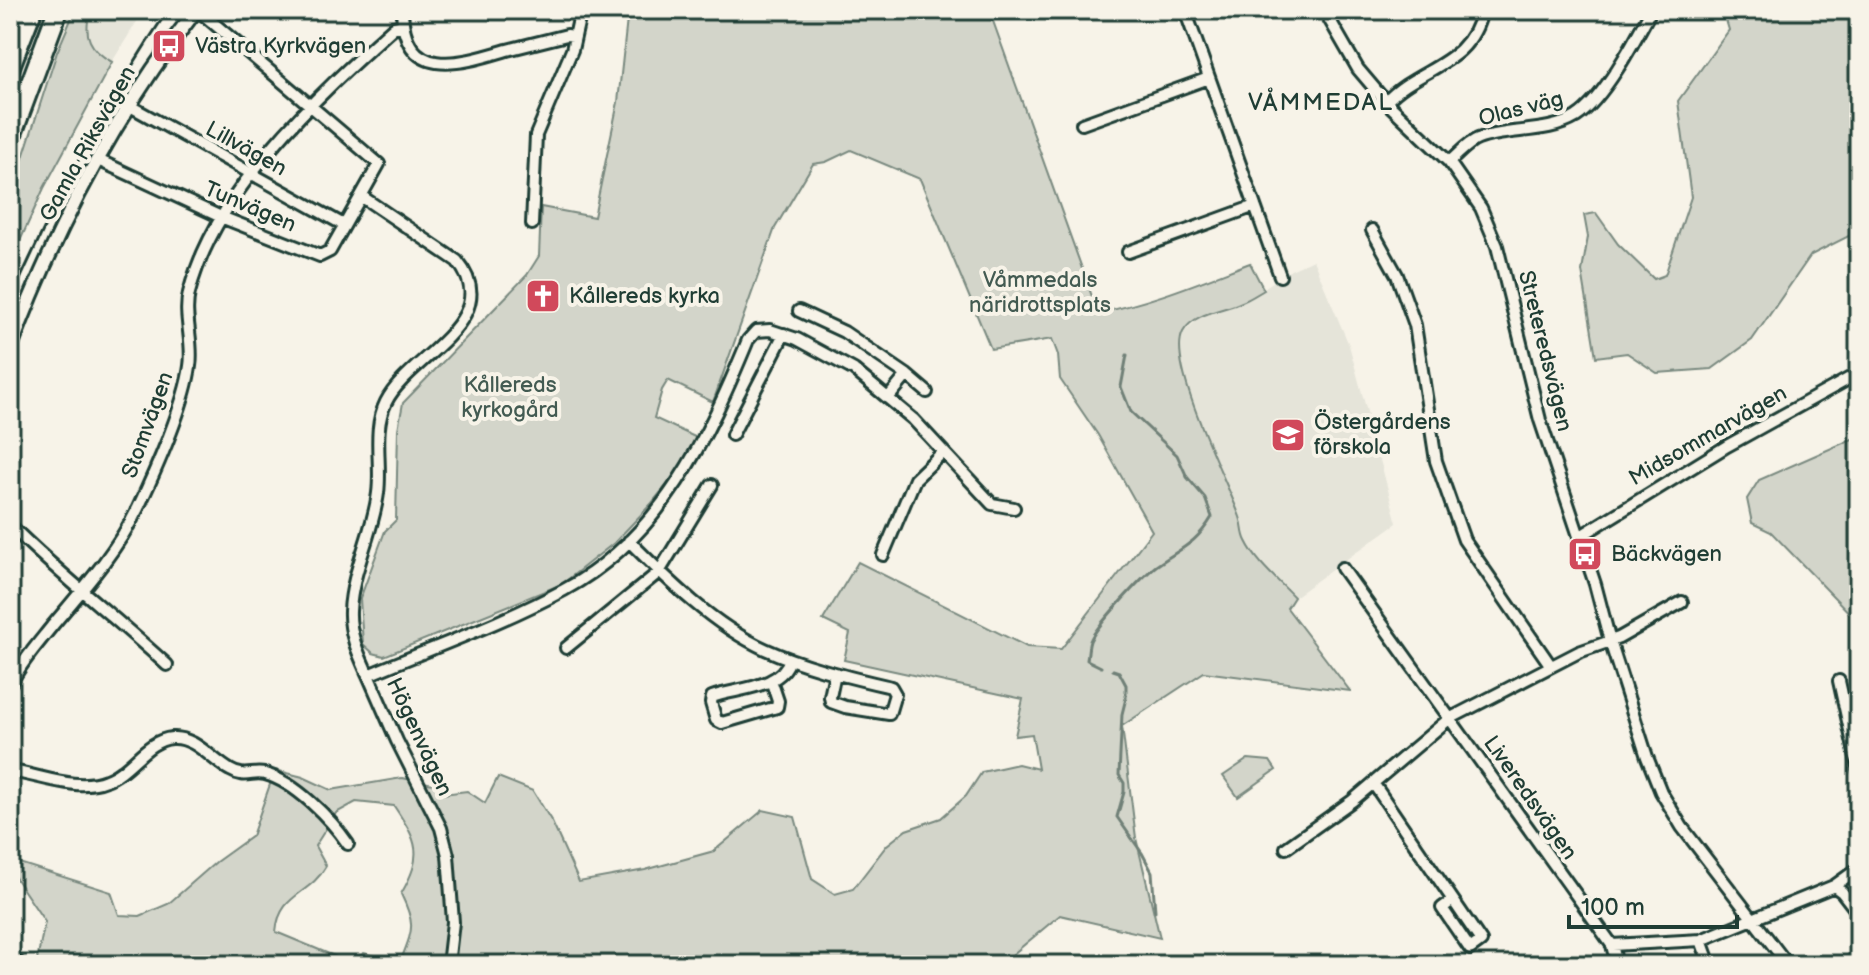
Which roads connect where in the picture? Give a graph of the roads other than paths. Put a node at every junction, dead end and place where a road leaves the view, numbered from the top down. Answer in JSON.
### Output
{"nodes":[{"id":1,"x":32,"y":10,"type":"edge"},
{"id":2,"x":58,"y":10,"type":"edge"},
{"id":3,"x":197,"y":10,"type":"edge"},
{"id":4,"x":402,"y":10,"type":"edge"},
{"id":5,"x":581,"y":10,"type":"edge"},
{"id":6,"x":1185,"y":10,"type":"edge"},
{"id":7,"x":1324,"y":10,"type":"edge"},
{"id":8,"x":1482,"y":10,"type":"edge"},
{"id":9,"x":1651,"y":10,"type":"edge"},
{"id":10,"x":403,"y":25,"type":"junction"},
{"id":11,"x":575,"y":36,"type":"junction"},
{"id":12,"x":10,"y":66,"type":"edge"},
{"id":13,"x":1209,"y":78,"type":"junction"},
{"id":14,"x":1386,"y":102,"type":"junction"},
{"id":15,"x":311,"y":105,"type":"junction"},
{"id":16,"x":130,"y":106,"type":"junction"},
{"id":17,"x":1082,"y":124,"type":"dead end"},
{"id":18,"x":10,"y":139,"type":"edge"},
{"id":19,"x":98,"y":160,"type":"junction"},
{"id":20,"x":1449,"y":162,"type":"junction"},
{"id":21,"x":250,"y":175,"type":"junction"},
{"id":22,"x":361,"y":196,"type":"junction"},
{"id":23,"x":1255,"y":206,"type":"junction"},
{"id":24,"x":221,"y":217,"type":"junction"},
{"id":25,"x":532,"y":224,"type":"dead end"},
{"id":26,"x":344,"y":225,"type":"junction"},
{"id":27,"x":1372,"y":230,"type":"dead end"},
{"id":28,"x":1128,"y":252,"type":"dead end"},
{"id":29,"x":1280,"y":276,"type":"dead end"},
{"id":30,"x":799,"y":311,"type":"dead end"},
{"id":31,"x":784,"y":334,"type":"junction"},
{"id":32,"x":10,"y":350,"type":"edge"},
{"id":33,"x":1859,"y":373,"type":"edge"},
{"id":34,"x":907,"y":375,"type":"junction"},
{"id":35,"x":927,"y":392,"type":"dead end"},
{"id":36,"x":889,"y":397,"type":"junction"},
{"id":37,"x":732,"y":435,"type":"dead end"},
{"id":38,"x":943,"y":452,"type":"junction"},
{"id":39,"x":712,"y":485,"type":"dead end"},
{"id":40,"x":1014,"y":508,"type":"dead end"},
{"id":41,"x":10,"y":525,"type":"edge"},
{"id":42,"x":1579,"y":537,"type":"junction"},
{"id":43,"x":629,"y":541,"type":"junction"},
{"id":44,"x":883,"y":555,"type":"dead end"},
{"id":45,"x":1342,"y":568,"type":"dead end"},
{"id":46,"x":659,"y":572,"type":"junction"},
{"id":47,"x":80,"y":592,"type":"junction"},
{"id":48,"x":1682,"y":602,"type":"dead end"},
{"id":49,"x":1610,"y":641,"type":"junction"},
{"id":50,"x":566,"y":648,"type":"dead end"},
{"id":51,"x":790,"y":659,"type":"junction"},
{"id":52,"x":167,"y":665,"type":"dead end"},
{"id":53,"x":1551,"y":666,"type":"junction"},
{"id":54,"x":835,"y":673,"type":"junction"},
{"id":55,"x":368,"y":675,"type":"junction"},
{"id":56,"x":771,"y":680,"type":"junction"},
{"id":57,"x":1839,"y":681,"type":"dead end"},
{"id":58,"x":10,"y":685,"type":"edge"},
{"id":59,"x":1449,"y":719,"type":"junction"},
{"id":60,"x":10,"y":771,"type":"edge"},
{"id":61,"x":1859,"y":771,"type":"edge"},
{"id":62,"x":1373,"y":783,"type":"junction"},
{"id":63,"x":348,"y":844,"type":"dead end"},
{"id":64,"x":1286,"y":848,"type":"dead end"},
{"id":65,"x":1859,"y":868,"type":"edge"},
{"id":66,"x":1834,"y":886,"type":"junction"},
{"id":67,"x":1453,"y":900,"type":"junction"},
{"id":68,"x":1859,"y":914,"type":"edge"},
{"id":69,"x":1752,"y":918,"type":"junction"},
{"id":70,"x":1701,"y":940,"type":"junction"},
{"id":71,"x":1612,"y":945,"type":"junction"},
{"id":72,"x":10,"y":959,"type":"edge"},
{"id":73,"x":20,"y":965,"type":"edge"},
{"id":74,"x":448,"y":965,"type":"edge"},
{"id":75,"x":1617,"y":965,"type":"edge"},
{"id":76,"x":1710,"y":965,"type":"edge"},
{"id":77,"x":1788,"y":965,"type":"edge"}],
"edges":[{"from":1,"to":12,"type":"highway"},
{"from":2,"to":18,"type":"highway"},
{"from":3,"to":15,"type":"street"},
{"from":3,"to":16,"type":"street","name":"Gamla Riksvägen"},
{"from":4,"to":10,"type":"street"},
{"from":5,"to":11,"type":"street"},
{"from":6,"to":13,"type":"street"},
{"from":7,"to":14,"type":"street","name":"Streteredsvägen"},
{"from":8,"to":14,"type":"street"},
{"from":9,"to":20,"type":"street","name":"Olas väg"},
{"from":10,"to":11,"type":"street"},
{"from":10,"to":15,"type":"street","name":"Stomvägen"},
{"from":11,"to":25,"type":"street"},
{"from":13,"to":17,"type":"street"},
{"from":13,"to":23,"type":"street"},
{"from":14,"to":20,"type":"street","name":"Streteredsvägen"},
{"from":15,"to":21,"type":"street","name":"Stomvägen"},
{"from":15,"to":22,"type":"street"},
{"from":16,"to":19,"type":"street","name":"Gamla Riksvägen"},
{"from":16,"to":21,"type":"street","name":"Lillvägen"},
{"from":19,"to":24,"type":"street","name":"Tunvägen"},
{"from":19,"to":32,"type":"street","name":"Gamla Riksvägen"},
{"from":20,"to":42,"type":"street","name":"Streteredsvägen"},
{"from":21,"to":24,"type":"street","name":"Stomvägen"},
{"from":21,"to":26,"type":"street","name":"Lillvägen"},
{"from":22,"to":26,"type":"street","name":"Tunvägen"},
{"from":22,"to":55,"type":"street"},
{"from":23,"to":28,"type":"street"},
{"from":23,"to":29,"type":"street"},
{"from":24,"to":26,"type":"street","name":"Tunvägen"},
{"from":24,"to":47,"type":"street","name":"Stomvägen"},
{"from":27,"to":53,"type":"street"},
{"from":30,"to":34,"type":"street"},
{"from":31,"to":36,"type":"street"},
{"from":31,"to":37,"type":"street"},
{"from":31,"to":43,"type":"street","name":"Högenvägen"},
{"from":33,"to":42,"type":"street","name":"Midsommarvägen"},
{"from":34,"to":35,"type":"street"},
{"from":34,"to":36,"type":"street"},
{"from":36,"to":38,"type":"street"},
{"from":38,"to":40,"type":"street"},
{"from":38,"to":44,"type":"street"},
{"from":39,"to":46,"type":"street"},
{"from":41,"to":47,"type":"street"},
{"from":42,"to":49,"type":"street","name":"Streteredsvägen"},
{"from":43,"to":46,"type":"street"},
{"from":43,"to":55,"type":"street","name":"Högenvägen"},
{"from":45,"to":59,"type":"street"},
{"from":46,"to":50,"type":"street"},
{"from":46,"to":51,"type":"street"},
{"from":47,"to":52,"type":"street"},
{"from":47,"to":58,"type":"street","name":"Stomvägen"},
{"from":48,"to":49,"type":"street"},
{"from":49,"to":53,"type":"street"},
{"from":49,"to":69,"type":"street","name":"Streteredsvägen"},
{"from":51,"to":54,"type":"street"},
{"from":51,"to":56,"type":"street"},
{"from":53,"to":59,"type":"street"},
{"from":54,"to":54,"type":"street"},
{"from":55,"to":74,"type":"street","name":"Högenvägen"},
{"from":56,"to":56,"type":"street"},
{"from":57,"to":61,"type":"street"},
{"from":59,"to":62,"type":"street"},
{"from":59,"to":71,"type":"street","name":"Liveredsvägen"},
{"from":60,"to":63,"type":"street"},
{"from":62,"to":64,"type":"street"},
{"from":62,"to":67,"type":"street"},
{"from":65,"to":66,"type":"street"},
{"from":66,"to":68,"type":"street"},
{"from":66,"to":69,"type":"street"},
{"from":67,"to":67,"type":"street"},
{"from":69,"to":70,"type":"street"},
{"from":69,"to":77,"type":"street","name":"Streteredsvägen"},
{"from":70,"to":71,"type":"street"},
{"from":70,"to":76,"type":"street"},
{"from":71,"to":75,"type":"street"},
{"from":72,"to":73,"type":"street"}]}
